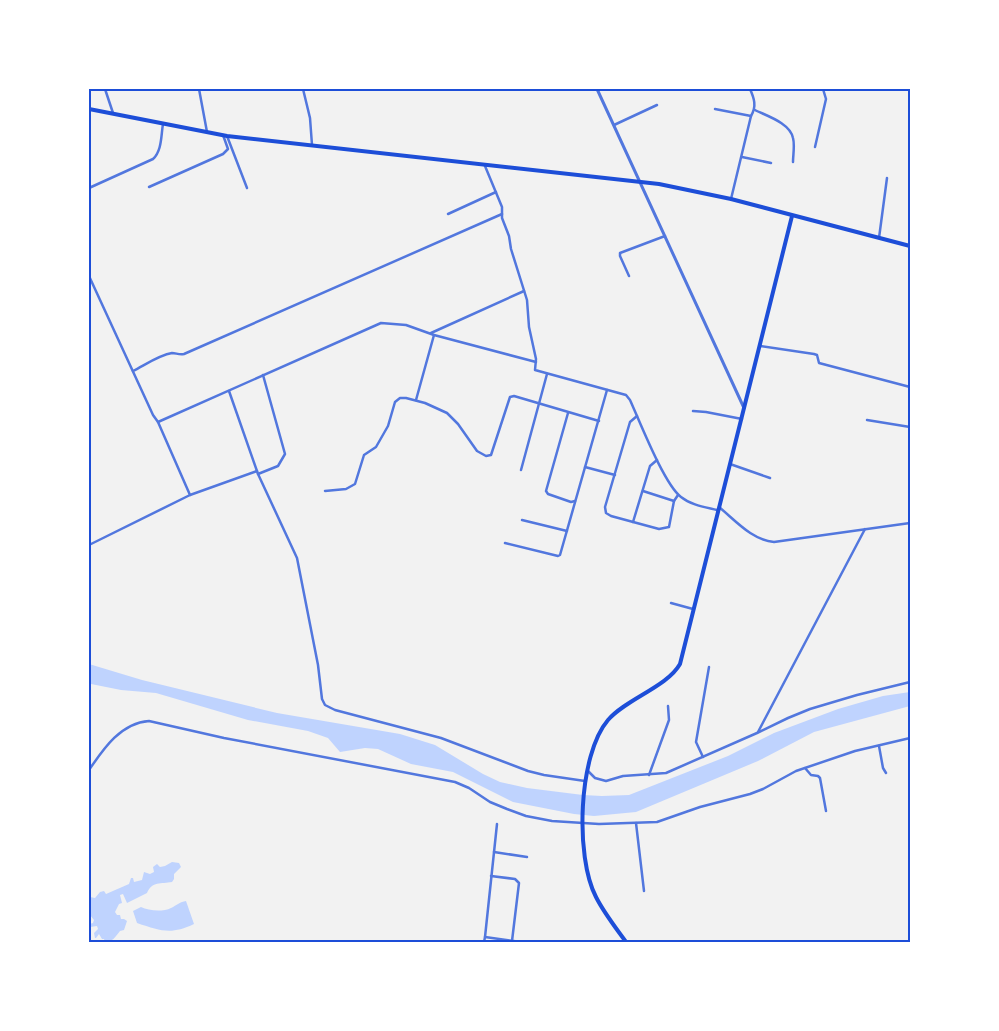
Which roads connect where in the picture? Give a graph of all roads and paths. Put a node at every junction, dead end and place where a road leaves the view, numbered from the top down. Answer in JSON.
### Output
{"nodes":[{"id":1,"x":105,"y":89,"type":"edge"},
{"id":2,"x":199,"y":89,"type":"edge"},
{"id":3,"x":304,"y":89,"type":"edge"},
{"id":4,"x":597,"y":89,"type":"edge"},
{"id":5,"x":750,"y":89,"type":"edge"},
{"id":6,"x":823,"y":89,"type":"edge"},
{"id":7,"x":657,"y":105,"type":"dead end"},
{"id":8,"x":89,"y":109,"type":"edge"},
{"id":9,"x":715,"y":109,"type":"dead end"},
{"id":10,"x":755,"y":110,"type":"junction"},
{"id":11,"x":113,"y":114,"type":"junction"},
{"id":12,"x":752,"y":116,"type":"junction"},
{"id":13,"x":163,"y":124,"type":"junction"},
{"id":14,"x":614,"y":125,"type":"junction"},
{"id":15,"x":207,"y":132,"type":"junction"},
{"id":16,"x":225,"y":135,"type":"junction"},
{"id":17,"x":312,"y":145,"type":"junction"},
{"id":18,"x":815,"y":147,"type":"dead end"},
{"id":19,"x":742,"y":158,"type":"junction"},
{"id":20,"x":793,"y":162,"type":"dead end"},
{"id":21,"x":771,"y":163,"type":"dead end"},
{"id":22,"x":484,"y":164,"type":"junction"},
{"id":23,"x":887,"y":178,"type":"dead end"},
{"id":24,"x":639,"y":181,"type":"junction"},
{"id":25,"x":149,"y":187,"type":"dead end"},
{"id":26,"x":89,"y":188,"type":"edge"},
{"id":27,"x":247,"y":188,"type":"dead end"},
{"id":28,"x":496,"y":192,"type":"junction"},
{"id":29,"x":731,"y":199,"type":"junction"},
{"id":30,"x":448,"y":214,"type":"dead end"},
{"id":31,"x":502,"y":214,"type":"junction"},
{"id":32,"x":792,"y":216,"type":"junction"},
{"id":33,"x":665,"y":236,"type":"junction"},
{"id":34,"x":879,"y":238,"type":"junction"},
{"id":35,"x":910,"y":246,"type":"edge"},
{"id":36,"x":89,"y":276,"type":"edge"},
{"id":37,"x":629,"y":276,"type":"dead end"},
{"id":38,"x":524,"y":291,"type":"junction"},
{"id":39,"x":430,"y":334,"type":"junction"},
{"id":40,"x":434,"y":335,"type":"junction"},
{"id":41,"x":760,"y":346,"type":"junction"},
{"id":42,"x":536,"y":362,"type":"junction"},
{"id":43,"x":133,"y":371,"type":"junction"},
{"id":44,"x":547,"y":374,"type":"junction"},
{"id":45,"x":263,"y":375,"type":"junction"},
{"id":46,"x":910,"y":387,"type":"edge"},
{"id":47,"x":607,"y":390,"type":"junction"},
{"id":48,"x":228,"y":391,"type":"junction"},
{"id":49,"x":416,"y":400,"type":"junction"},
{"id":50,"x":538,"y":404,"type":"junction"},
{"id":51,"x":744,"y":408,"type":"junction"},
{"id":52,"x":693,"y":411,"type":"dead end"},
{"id":53,"x":568,"y":413,"type":"junction"},
{"id":54,"x":637,"y":416,"type":"junction"},
{"id":55,"x":742,"y":419,"type":"junction"},
{"id":56,"x":868,"y":420,"type":"dead end"},
{"id":57,"x":599,"y":421,"type":"junction"},
{"id":58,"x":158,"y":422,"type":"junction"},
{"id":59,"x":910,"y":427,"type":"edge"},
{"id":60,"x":657,"y":460,"type":"junction"},
{"id":61,"x":730,"y":464,"type":"junction"},
{"id":62,"x":585,"y":467,"type":"junction"},
{"id":63,"x":521,"y":470,"type":"dead end"},
{"id":64,"x":257,"y":473,"type":"junction"},
{"id":65,"x":615,"y":475,"type":"junction"},
{"id":66,"x":770,"y":478,"type":"dead end"},
{"id":67,"x":325,"y":491,"type":"dead end"},
{"id":68,"x":643,"y":491,"type":"junction"},
{"id":69,"x":190,"y":495,"type":"junction"},
{"id":70,"x":678,"y":495,"type":"junction"},
{"id":71,"x":674,"y":501,"type":"junction"},
{"id":72,"x":575,"y":502,"type":"junction"},
{"id":73,"x":718,"y":508,"type":"junction"},
{"id":74,"x":522,"y":520,"type":"dead end"},
{"id":75,"x":633,"y":522,"type":"junction"},
{"id":76,"x":910,"y":523,"type":"edge"},
{"id":77,"x":865,"y":529,"type":"junction"},
{"id":78,"x":567,"y":530,"type":"junction"},
{"id":79,"x":505,"y":543,"type":"dead end"},
{"id":80,"x":89,"y":545,"type":"edge"},
{"id":81,"x":671,"y":603,"type":"dead end"},
{"id":82,"x":693,"y":609,"type":"junction"},
{"id":83,"x":709,"y":667,"type":"dead end"},
{"id":84,"x":910,"y":682,"type":"edge"},
{"id":85,"x":668,"y":706,"type":"dead end"},
{"id":86,"x":757,"y":733,"type":"junction"},
{"id":87,"x":910,"y":738,"type":"edge"},
{"id":88,"x":879,"y":746,"type":"junction"},
{"id":89,"x":703,"y":757,"type":"junction"},
{"id":90,"x":805,"y":768,"type":"junction"},
{"id":91,"x":89,"y":770,"type":"edge"},
{"id":92,"x":588,"y":771,"type":"junction"},
{"id":93,"x":886,"y":773,"type":"dead end"},
{"id":94,"x":648,"y":776,"type":"junction"},
{"id":95,"x":586,"y":783,"type":"junction"},
{"id":96,"x":826,"y":812,"type":"dead end"},
{"id":97,"x":582,"y":822,"type":"junction"},
{"id":98,"x":636,"y":823,"type":"junction"},
{"id":99,"x":496,"y":824,"type":"dead end"},
{"id":100,"x":494,"y":852,"type":"junction"},
{"id":101,"x":527,"y":857,"type":"dead end"},
{"id":102,"x":491,"y":876,"type":"junction"},
{"id":103,"x":644,"y":891,"type":"dead end"},
{"id":104,"x":485,"y":937,"type":"junction"},
{"id":105,"x":512,"y":941,"type":"junction"},
{"id":106,"x":484,"y":942,"type":"edge"},
{"id":107,"x":521,"y":942,"type":"edge"},
{"id":108,"x":626,"y":942,"type":"edge"}],
"edges":[{"from":1,"to":11,"type":"street"},
{"from":2,"to":15,"type":"street"},
{"from":3,"to":17,"type":"street"},
{"from":4,"to":14,"type":"street"},
{"from":5,"to":10,"type":"street"},
{"from":6,"to":18,"type":"street"},
{"from":7,"to":14,"type":"street"},
{"from":8,"to":11,"type":"main road"},
{"from":9,"to":12,"type":"street"},
{"from":10,"to":12,"type":"street"},
{"from":10,"to":20,"type":"street"},
{"from":11,"to":13,"type":"main road"},
{"from":12,"to":19,"type":"street"},
{"from":13,"to":15,"type":"main road"},
{"from":13,"to":26,"type":"street"},
{"from":14,"to":24,"type":"street"},
{"from":15,"to":16,"type":"main road"},
{"from":16,"to":17,"type":"main road"},
{"from":16,"to":25,"type":"street"},
{"from":16,"to":27,"type":"street"},
{"from":17,"to":22,"type":"main road"},
{"from":19,"to":21,"type":"street"},
{"from":19,"to":29,"type":"street"},
{"from":22,"to":24,"type":"main road"},
{"from":22,"to":28,"type":"street"},
{"from":23,"to":34,"type":"street"},
{"from":24,"to":29,"type":"main road"},
{"from":24,"to":33,"type":"street"},
{"from":28,"to":30,"type":"street"},
{"from":28,"to":31,"type":"street"},
{"from":29,"to":32,"type":"main road"},
{"from":31,"to":38,"type":"street"},
{"from":31,"to":43,"type":"street"},
{"from":32,"to":34,"type":"main road"},
{"from":32,"to":41,"type":"main road"},
{"from":33,"to":37,"type":"street"},
{"from":33,"to":51,"type":"street"},
{"from":34,"to":35,"type":"main road"},
{"from":36,"to":43,"type":"street"},
{"from":38,"to":39,"type":"street"},
{"from":38,"to":42,"type":"street"},
{"from":39,"to":40,"type":"street"},
{"from":39,"to":45,"type":"street"},
{"from":40,"to":42,"type":"street"},
{"from":40,"to":49,"type":"street"},
{"from":41,"to":46,"type":"street"},
{"from":41,"to":51,"type":"main road"},
{"from":42,"to":44,"type":"street"},
{"from":43,"to":58,"type":"street"},
{"from":44,"to":47,"type":"street"},
{"from":44,"to":50,"type":"street"},
{"from":45,"to":48,"type":"street"},
{"from":45,"to":64,"type":"street"},
{"from":47,"to":54,"type":"street"},
{"from":47,"to":57,"type":"street"},
{"from":48,"to":58,"type":"street"},
{"from":48,"to":64,"type":"street"},
{"from":49,"to":50,"type":"street"},
{"from":49,"to":67,"type":"street"},
{"from":50,"to":53,"type":"street"},
{"from":50,"to":63,"type":"street"},
{"from":51,"to":55,"type":"main road"},
{"from":52,"to":55,"type":"street"},
{"from":53,"to":57,"type":"street"},
{"from":53,"to":72,"type":"street"},
{"from":54,"to":60,"type":"street"},
{"from":54,"to":65,"type":"street"},
{"from":55,"to":61,"type":"main road"},
{"from":56,"to":59,"type":"street"},
{"from":57,"to":62,"type":"street"},
{"from":58,"to":69,"type":"street"},
{"from":60,"to":68,"type":"street"},
{"from":60,"to":70,"type":"street"},
{"from":61,"to":66,"type":"street"},
{"from":61,"to":73,"type":"main road"},
{"from":62,"to":65,"type":"street"},
{"from":62,"to":72,"type":"street"},
{"from":64,"to":69,"type":"street"},
{"from":64,"to":95,"type":"street"},
{"from":65,"to":75,"type":"street"},
{"from":68,"to":71,"type":"street"},
{"from":68,"to":75,"type":"street"},
{"from":69,"to":80,"type":"street"},
{"from":70,"to":71,"type":"street"},
{"from":70,"to":73,"type":"street"},
{"from":71,"to":75,"type":"street"},
{"from":72,"to":78,"type":"street"},
{"from":73,"to":77,"type":"street"},
{"from":73,"to":82,"type":"main road"},
{"from":74,"to":78,"type":"street"},
{"from":76,"to":77,"type":"street"},
{"from":77,"to":86,"type":"street"},
{"from":78,"to":79,"type":"street"},
{"from":81,"to":82,"type":"street"},
{"from":82,"to":92,"type":"main road"},
{"from":83,"to":89,"type":"street"},
{"from":84,"to":86,"type":"street"},
{"from":85,"to":94,"type":"street"},
{"from":86,"to":89,"type":"street"},
{"from":87,"to":88,"type":"street"},
{"from":88,"to":90,"type":"street"},
{"from":88,"to":93,"type":"street"},
{"from":89,"to":94,"type":"street"},
{"from":90,"to":96,"type":"street"},
{"from":90,"to":98,"type":"street"},
{"from":91,"to":97,"type":"street"},
{"from":92,"to":94,"type":"street"},
{"from":92,"to":95,"type":"main road"},
{"from":95,"to":97,"type":"main road"},
{"from":97,"to":98,"type":"street"},
{"from":97,"to":108,"type":"main road"},
{"from":98,"to":103,"type":"street"},
{"from":99,"to":100,"type":"street"},
{"from":100,"to":101,"type":"street"},
{"from":100,"to":102,"type":"street"},
{"from":102,"to":104,"type":"street"},
{"from":102,"to":105,"type":"street"},
{"from":104,"to":105,"type":"street"},
{"from":104,"to":106,"type":"street"},
{"from":105,"to":107,"type":"street"}]}
